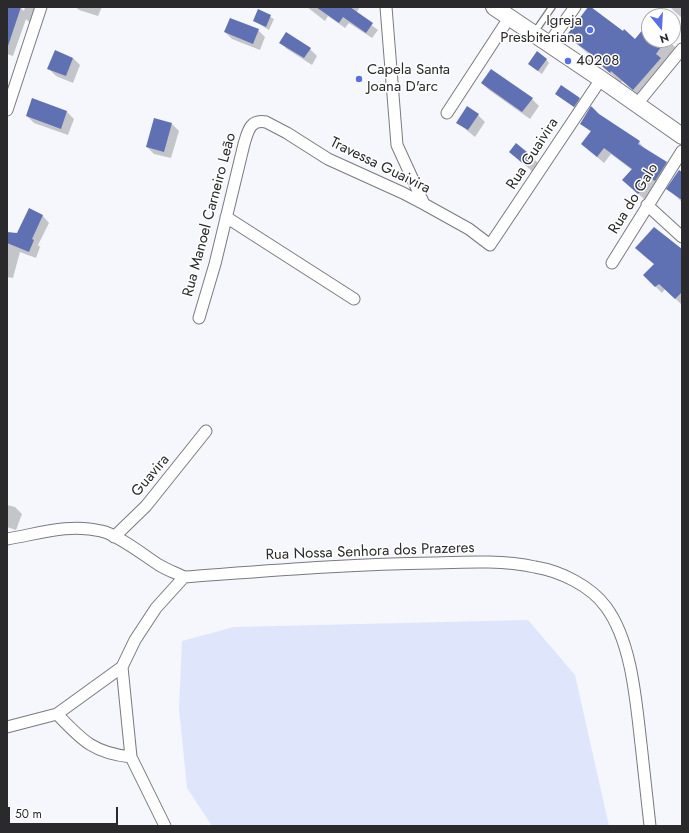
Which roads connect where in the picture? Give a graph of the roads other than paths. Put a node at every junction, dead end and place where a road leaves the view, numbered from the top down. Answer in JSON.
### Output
{"nodes":[{"id":1,"x":41,"y":7,"type":"edge"},
{"id":2,"x":386,"y":7,"type":"edge"},
{"id":3,"x":494,"y":7,"type":"edge"},
{"id":4,"x":552,"y":7,"type":"edge"},
{"id":5,"x":575,"y":7,"type":"edge"},
{"id":6,"x":509,"y":18,"type":"junction"},
{"id":7,"x":533,"y":33,"type":"junction"},
{"id":8,"x":549,"y":43,"type":"junction"},
{"id":9,"x":682,"y":49,"type":"edge"},
{"id":10,"x":601,"y":79,"type":"junction"},
{"id":11,"x":637,"y":104,"type":"junction"},
{"id":12,"x":7,"y":110,"type":"edge"},
{"id":13,"x":447,"y":113,"type":"dead end"},
{"id":14,"x":255,"y":122,"type":"joint"},
{"id":15,"x":682,"y":136,"type":"edge"},
{"id":16,"x":682,"y":151,"type":"edge"},
{"id":17,"x":424,"y":204,"type":"junction"},
{"id":18,"x":647,"y":205,"type":"junction"},
{"id":19,"x":226,"y":217,"type":"junction"},
{"id":20,"x":682,"y":237,"type":"edge"},
{"id":21,"x":490,"y":245,"type":"joint"},
{"id":22,"x":612,"y":264,"type":"dead end"},
{"id":23,"x":354,"y":299,"type":"dead end"},
{"id":24,"x":198,"y":318,"type":"dead end"},
{"id":25,"x":206,"y":431,"type":"dead end"},
{"id":26,"x":114,"y":537,"type":"junction"},
{"id":27,"x":7,"y":539,"type":"edge"},
{"id":28,"x":184,"y":577,"type":"junction"},
{"id":29,"x":122,"y":667,"type":"junction"},
{"id":30,"x":56,"y":714,"type":"junction"},
{"id":31,"x":7,"y":727,"type":"edge"},
{"id":32,"x":131,"y":757,"type":"junction"},
{"id":33,"x":165,"y":826,"type":"edge"},
{"id":34,"x":650,"y":826,"type":"edge"}],
"edges":[{"from":1,"to":12,"type":"street"},
{"from":2,"to":17,"type":"street"},
{"from":3,"to":6,"type":"main road"},
{"from":4,"to":7,"type":"lane"},
{"from":5,"to":8,"type":"street"},
{"from":6,"to":7,"type":"main road"},
{"from":6,"to":13,"type":"street"},
{"from":7,"to":8,"type":"main road"},
{"from":8,"to":10,"type":"main road"},
{"from":9,"to":11,"type":"street"},
{"from":10,"to":11,"type":"main road"},
{"from":10,"to":21,"type":"street","name":"Rua Guaivira"},
{"from":11,"to":15,"type":"main road"},
{"from":14,"to":17,"type":"street","name":"Travessa Guaivira"},
{"from":14,"to":19,"type":"street","name":"Rua Manoel Carneiro Leão"},
{"from":16,"to":18,"type":"street","name":"Rua do Galo"},
{"from":17,"to":21,"type":"street","name":"Travessa Guaivira"},
{"from":18,"to":20,"type":"street"},
{"from":18,"to":22,"type":"street","name":"Rua do Galo"},
{"from":19,"to":23,"type":"street"},
{"from":19,"to":24,"type":"street","name":"Rua Manoel Carneiro Leão"},
{"from":25,"to":26,"type":"street","name":"Guavira"},
{"from":26,"to":27,"type":"street","name":"Rua Nossa Senhora dos Prazeres"},
{"from":26,"to":28,"type":"street","name":"Rua Nossa Senhora dos Prazeres"},
{"from":28,"to":29,"type":"street"},
{"from":28,"to":34,"type":"street","name":"Rua Nossa Senhora dos Prazeres"},
{"from":29,"to":30,"type":"street"},
{"from":29,"to":32,"type":"street"},
{"from":30,"to":31,"type":"street"},
{"from":30,"to":32,"type":"street"},
{"from":32,"to":33,"type":"street"}]}
